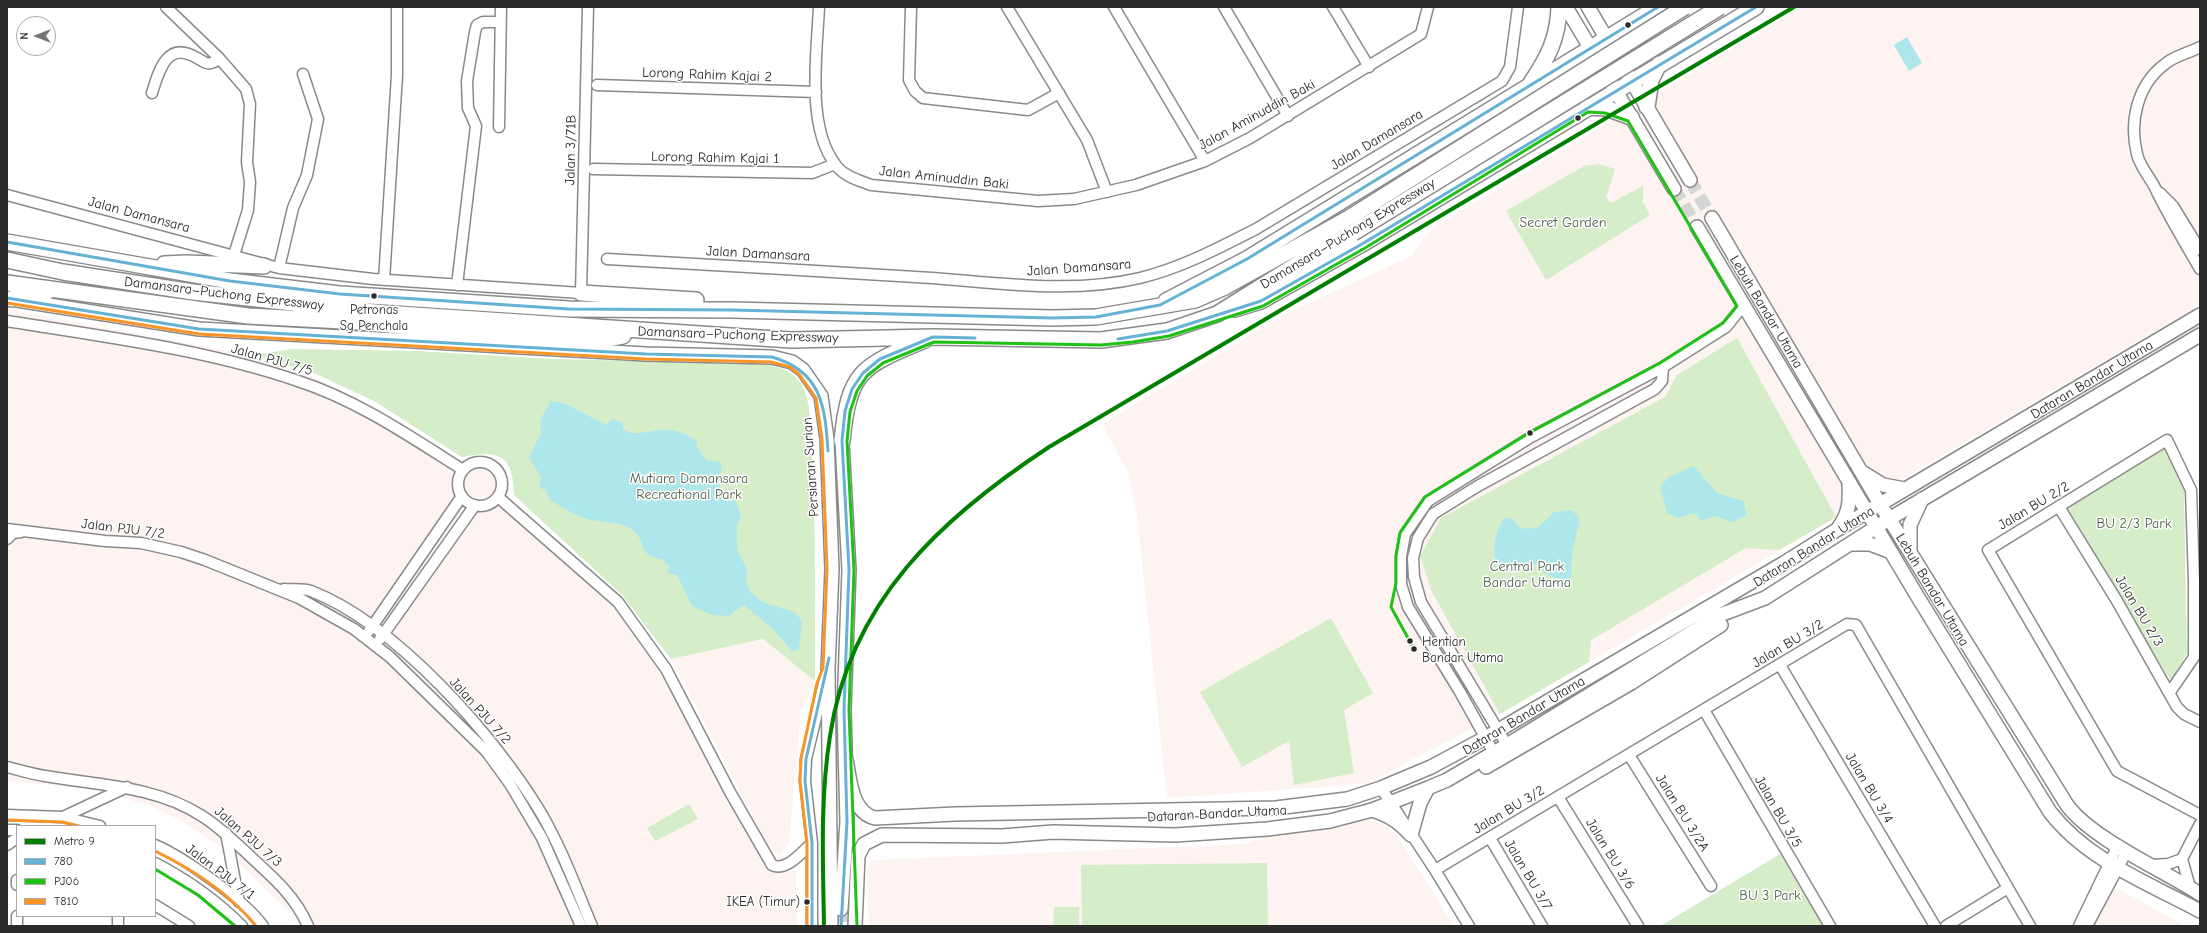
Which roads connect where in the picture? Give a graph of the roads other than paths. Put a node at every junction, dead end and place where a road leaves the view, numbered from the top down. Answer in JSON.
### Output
{"nodes":[{"id":1,"x":166,"y":7,"type":"edge"},
{"id":2,"x":397,"y":7,"type":"edge"},
{"id":3,"x":501,"y":7,"type":"edge"},
{"id":4,"x":588,"y":7,"type":"edge"},
{"id":5,"x":819,"y":7,"type":"edge"},
{"id":6,"x":911,"y":7,"type":"edge"},
{"id":7,"x":1007,"y":7,"type":"edge"},
{"id":8,"x":1114,"y":7,"type":"edge"},
{"id":9,"x":1224,"y":7,"type":"edge"},
{"id":10,"x":1333,"y":7,"type":"edge"},
{"id":11,"x":1428,"y":7,"type":"edge"},
{"id":12,"x":1518,"y":7,"type":"edge"},
{"id":13,"x":1559,"y":7,"type":"edge"},
{"id":14,"x":1566,"y":7,"type":"edge"},
{"id":15,"x":1588,"y":7,"type":"edge"},
{"id":16,"x":1658,"y":7,"type":"edge"},
{"id":17,"x":1685,"y":7,"type":"edge"},
{"id":18,"x":1720,"y":7,"type":"edge"},
{"id":19,"x":1756,"y":7,"type":"edge"},
{"id":20,"x":500,"y":22,"type":"junction"},
{"id":21,"x":1634,"y":22,"type":"junction"},
{"id":22,"x":1721,"y":28,"type":"junction"},
{"id":23,"x":1607,"y":39,"type":"junction"},
{"id":24,"x":2200,"y":47,"type":"edge"},
{"id":25,"x":1590,"y":49,"type":"junction"},
{"id":26,"x":219,"y":58,"type":"junction"},
{"id":27,"x":1659,"y":64,"type":"junction"},
{"id":28,"x":1369,"y":67,"type":"junction"},
{"id":29,"x":1558,"y":69,"type":"junction"},
{"id":30,"x":303,"y":74,"type":"dead end"},
{"id":31,"x":1631,"y":80,"type":"junction"},
{"id":32,"x":1531,"y":84,"type":"junction"},
{"id":33,"x":597,"y":85,"type":"dead end"},
{"id":34,"x":1615,"y":90,"type":"junction"},
{"id":35,"x":816,"y":92,"type":"junction"},
{"id":36,"x":152,"y":93,"type":"dead end"},
{"id":37,"x":1059,"y":93,"type":"junction"},
{"id":38,"x":1647,"y":107,"type":"junction"},
{"id":39,"x":1585,"y":108,"type":"junction"},
{"id":40,"x":1288,"y":116,"type":"junction"},
{"id":41,"x":1631,"y":117,"type":"junction"},
{"id":42,"x":499,"y":127,"type":"dead end"},
{"id":43,"x":1205,"y":161,"type":"junction"},
{"id":44,"x":835,"y":164,"type":"junction"},
{"id":45,"x":593,"y":169,"type":"dead end"},
{"id":46,"x":1690,"y":180,"type":"tunnel mouth"},
{"id":47,"x":1674,"y":190,"type":"tunnel mouth"},
{"id":48,"x":2157,"y":191,"type":"junction"},
{"id":49,"x":1107,"y":192,"type":"junction"},
{"id":50,"x":7,"y":195,"type":"edge"},
{"id":51,"x":1712,"y":218,"type":"tunnel mouth"},
{"id":52,"x":1350,"y":226,"type":"junction"},
{"id":53,"x":1696,"y":227,"type":"tunnel mouth"},
{"id":54,"x":239,"y":240,"type":"junction"},
{"id":55,"x":10,"y":243,"type":"edge"},
{"id":56,"x":2200,"y":250,"type":"edge"},
{"id":57,"x":234,"y":255,"type":"junction"},
{"id":58,"x":246,"y":259,"type":"junction"},
{"id":59,"x":607,"y":259,"type":"dead end"},
{"id":60,"x":7,"y":260,"type":"edge"},
{"id":61,"x":135,"y":266,"type":"junction"},
{"id":62,"x":264,"y":266,"type":"junction"},
{"id":63,"x":279,"y":268,"type":"junction"},
{"id":64,"x":2200,"y":269,"type":"edge"},
{"id":65,"x":7,"y":274,"type":"edge"},
{"id":66,"x":384,"y":280,"type":"junction"},
{"id":67,"x":7,"y":283,"type":"edge"},
{"id":68,"x":457,"y":285,"type":"junction"},
{"id":69,"x":60,"y":291,"type":"junction"},
{"id":70,"x":581,"y":293,"type":"junction"},
{"id":71,"x":9,"y":299,"type":"edge"},
{"id":72,"x":1160,"y":304,"type":"junction"},
{"id":73,"x":1744,"y":306,"type":"junction"},
{"id":74,"x":732,"y":310,"type":"junction"},
{"id":75,"x":1217,"y":314,"type":"junction"},
{"id":76,"x":2200,"y":315,"type":"edge"},
{"id":77,"x":7,"y":322,"type":"edge"},
{"id":78,"x":361,"y":322,"type":"junction"},
{"id":79,"x":646,"y":332,"type":"junction"},
{"id":80,"x":2200,"y":335,"type":"edge"},
{"id":81,"x":933,"y":337,"type":"junction"},
{"id":82,"x":463,"y":342,"type":"junction"},
{"id":83,"x":1663,"y":367,"type":"junction"},
{"id":84,"x":842,"y":441,"type":"joint"},
{"id":85,"x":464,"y":470,"type":"junction"},
{"id":86,"x":1859,"y":470,"type":"junction"},
{"id":87,"x":1849,"y":483,"type":"junction"},
{"id":88,"x":1905,"y":489,"type":"junction"},
{"id":89,"x":462,"y":496,"type":"junction"},
{"id":90,"x":498,"y":497,"type":"junction"},
{"id":91,"x":1922,"y":499,"type":"junction"},
{"id":92,"x":1880,"y":504,"type":"junction"},
{"id":93,"x":474,"y":505,"type":"junction"},
{"id":94,"x":2059,"y":507,"type":"junction"},
{"id":95,"x":1867,"y":512,"type":"junction"},
{"id":96,"x":1889,"y":519,"type":"junction"},
{"id":97,"x":1876,"y":527,"type":"junction"},
{"id":98,"x":7,"y":529,"type":"edge"},
{"id":99,"x":1838,"y":529,"type":"junction"},
{"id":100,"x":25,"y":532,"type":"junction"},
{"id":101,"x":7,"y":539,"type":"edge"},
{"id":102,"x":1850,"y":544,"type":"junction"},
{"id":103,"x":1891,"y":552,"type":"junction"},
{"id":104,"x":1910,"y":553,"type":"junction"},
{"id":105,"x":276,"y":589,"type":"junction"},
{"id":106,"x":1765,"y":598,"type":"junction"},
{"id":107,"x":373,"y":626,"type":"junction"},
{"id":108,"x":384,"y":634,"type":"junction"},
{"id":109,"x":365,"y":638,"type":"junction"},
{"id":110,"x":375,"y":646,"type":"junction"},
{"id":111,"x":1780,"y":665,"type":"junction"},
{"id":112,"x":828,"y":669,"type":"junction"},
{"id":113,"x":2170,"y":692,"type":"junction"},
{"id":114,"x":1704,"y":710,"type":"junction"},
{"id":115,"x":2200,"y":722,"type":"edge"},
{"id":116,"x":1498,"y":730,"type":"junction"},
{"id":117,"x":1485,"y":738,"type":"junction"},
{"id":118,"x":1507,"y":745,"type":"junction"},
{"id":119,"x":1494,"y":753,"type":"junction"},
{"id":120,"x":1629,"y":755,"type":"junction"},
{"id":121,"x":846,"y":759,"type":"junction"},
{"id":122,"x":7,"y":766,"type":"edge"},
{"id":123,"x":1447,"y":780,"type":"junction"},
{"id":124,"x":1385,"y":786,"type":"junction"},
{"id":125,"x":126,"y":788,"type":"junction"},
{"id":126,"x":1428,"y":788,"type":"junction"},
{"id":127,"x":1558,"y":797,"type":"junction"},
{"id":128,"x":1392,"y":804,"type":"junction"},
{"id":129,"x":1372,"y":810,"type":"junction"},
{"id":130,"x":7,"y":815,"type":"edge"},
{"id":131,"x":2200,"y":815,"type":"edge"},
{"id":132,"x":63,"y":817,"type":"junction"},
{"id":133,"x":847,"y":822,"type":"junction"},
{"id":134,"x":2200,"y":824,"type":"edge"},
{"id":135,"x":96,"y":825,"type":"edge"},
{"id":136,"x":226,"y":833,"type":"junction"},
{"id":137,"x":1411,"y":835,"type":"junction"},
{"id":138,"x":1490,"y":838,"type":"junction"},
{"id":139,"x":16,"y":839,"type":"edge"},
{"id":140,"x":812,"y":843,"type":"junction"},
{"id":141,"x":7,"y":845,"type":"edge"},
{"id":142,"x":156,"y":846,"type":"edge"},
{"id":143,"x":2122,"y":848,"type":"junction"},
{"id":144,"x":2182,"y":859,"type":"junction"},
{"id":145,"x":156,"y":863,"type":"edge"},
{"id":146,"x":2113,"y":864,"type":"junction"},
{"id":147,"x":2152,"y":865,"type":"junction"},
{"id":148,"x":1435,"y":870,"type":"junction"},
{"id":149,"x":1711,"y":886,"type":"dead end"},
{"id":150,"x":2008,"y":888,"type":"junction"},
{"id":151,"x":2195,"y":890,"type":"edge"},
{"id":152,"x":240,"y":902,"type":"junction"},
{"id":153,"x":156,"y":906,"type":"edge"},
{"id":154,"x":841,"y":908,"type":"tunnel mouth"},
{"id":155,"x":2200,"y":912,"type":"edge"},
{"id":156,"x":189,"y":926,"type":"edge"},
{"id":157,"x":242,"y":926,"type":"edge"},
{"id":158,"x":263,"y":926,"type":"edge"},
{"id":159,"x":308,"y":926,"type":"edge"},
{"id":160,"x":581,"y":926,"type":"edge"},
{"id":161,"x":592,"y":926,"type":"edge"},
{"id":162,"x":812,"y":926,"type":"edge"},
{"id":163,"x":831,"y":926,"type":"edge"},
{"id":164,"x":852,"y":926,"type":"edge"},
{"id":165,"x":855,"y":926,"type":"edge"},
{"id":166,"x":1469,"y":926,"type":"edge"},
{"id":167,"x":1542,"y":926,"type":"edge"},
{"id":168,"x":1638,"y":926,"type":"edge"},
{"id":169,"x":1830,"y":926,"type":"edge"},
{"id":170,"x":1935,"y":926,"type":"edge"},
{"id":171,"x":1946,"y":926,"type":"edge"},
{"id":172,"x":2030,"y":926,"type":"edge"},
{"id":173,"x":2079,"y":926,"type":"edge"},
{"id":174,"x":2087,"y":926,"type":"edge"}],
"edges":[{"from":1,"to":26,"type":"street"},
{"from":2,"to":66,"type":"street"},
{"from":3,"to":20,"type":"street"},
{"from":4,"to":70,"type":"street","name":"Jalan 3/71B"},
{"from":5,"to":35,"type":"street"},
{"from":6,"to":37,"type":"street"},
{"from":7,"to":37,"type":"street"},
{"from":8,"to":43,"type":"street"},
{"from":9,"to":40,"type":"street"},
{"from":10,"to":28,"type":"street"},
{"from":11,"to":28,"type":"street","name":"Jalan Aminuddin Baki"},
{"from":12,"to":59,"type":"street","name":"Jalan Damansara"},
{"from":13,"to":32,"type":"highway"},
{"from":14,"to":25,"type":"main road"},
{"from":15,"to":23,"type":"main road"},
{"from":16,"to":21,"type":"highway"},
{"from":17,"to":52,"type":"highway","name":"Damansara–Puchong Expressway","bridge":true},
{"from":18,"to":52,"type":"highway","name":"Damansara–Puchong Expressway","bridge":true},
{"from":19,"to":22,"type":"highway"},
{"from":20,"to":42,"type":"street"},
{"from":20,"to":68,"type":"street"},
{"from":21,"to":22,"type":"highway"},
{"from":21,"to":23,"type":"highway"},
{"from":22,"to":27,"type":"highway"},
{"from":23,"to":25,"type":"highway"},
{"from":23,"to":31,"type":"main road"},
{"from":24,"to":48,"type":"street"},
{"from":25,"to":29,"type":"highway"},
{"from":25,"to":34,"type":"main road"},
{"from":26,"to":36,"type":"street"},
{"from":26,"to":54,"type":"street"},
{"from":27,"to":31,"type":"highway"},
{"from":27,"to":38,"type":"highway"},
{"from":28,"to":40,"type":"street","name":"Jalan Aminuddin Baki"},
{"from":29,"to":32,"type":"highway"},
{"from":29,"to":39,"type":"highway"},
{"from":30,"to":63,"type":"street"},
{"from":31,"to":34,"type":"highway"},
{"from":31,"to":38,"type":"main road"},
{"from":32,"to":72,"type":"highway"},
{"from":33,"to":35,"type":"street","name":"Lorong Rahim Kajai 2"},
{"from":34,"to":39,"type":"highway"},
{"from":34,"to":41,"type":"main road"},
{"from":35,"to":44,"type":"street"},
{"from":37,"to":49,"type":"street"},
{"from":38,"to":46,"type":"main road"},
{"from":39,"to":41,"type":"highway"},
{"from":39,"to":75,"type":"highway"},
{"from":40,"to":43,"type":"street","name":"Jalan Aminuddin Baki"},
{"from":41,"to":47,"type":"main road"},
{"from":43,"to":49,"type":"street","name":"Jalan Aminuddin Baki"},
{"from":44,"to":45,"type":"street","name":"Lorong Rahim Kajai 1"},
{"from":44,"to":49,"type":"street","name":"Jalan Aminuddin Baki"},
{"from":48,"to":56,"type":"street"},
{"from":48,"to":64,"type":"street"},
{"from":50,"to":57,"type":"street","name":"Jalan Damansara"},
{"from":51,"to":86,"type":"main road","name":"Lebuh Bandar Utama"},
{"from":52,"to":72,"type":"highway","name":"Damansara–Puchong Expressway"},
{"from":52,"to":75,"type":"highway","name":"Damansara–Puchong Expressway"},
{"from":53,"to":73,"type":"main road","name":"Lebuh Bandar Utama"},
{"from":54,"to":57,"type":"street"},
{"from":54,"to":58,"type":"street"},
{"from":55,"to":61,"type":"highway","name":"Damansara–Puchong Expressway"},
{"from":57,"to":58,"type":"street","name":"Jalan Damansara"},
{"from":58,"to":62,"type":"street","name":"Jalan Damansara"},
{"from":60,"to":79,"type":"highway","name":"Damansara–Puchong Expressway"},
{"from":61,"to":62,"type":"highway"},
{"from":61,"to":74,"type":"highway","name":"Damansara–Puchong Expressway"},
{"from":62,"to":63,"type":"street","name":"Jalan Damansara"},
{"from":63,"to":66,"type":"street","name":"Jalan Damansara"},
{"from":65,"to":69,"type":"highway"},
{"from":66,"to":68,"type":"street","name":"Jalan Damansara"},
{"from":67,"to":69,"type":"highway"},
{"from":68,"to":70,"type":"street","name":"Jalan Damansara"},
{"from":69,"to":71,"type":"highway"},
{"from":69,"to":78,"type":"highway"},
{"from":70,"to":74,"type":"highway"},
{"from":71,"to":82,"type":"main road","name":"Persiaran Surian"},
{"from":72,"to":74,"type":"highway","name":"Damansara–Puchong Expressway"},
{"from":73,"to":83,"type":"street"},
{"from":73,"to":87,"type":"main road","name":"Lebuh Bandar Utama"},
{"from":75,"to":81,"type":"highway","name":"Damansara–Puchong Expressway"},
{"from":76,"to":88,"type":"main road","name":"Dataran Bandar Utama"},
{"from":77,"to":85,"type":"street","name":"Jalan PJU 7/5"},
{"from":78,"to":79,"type":"highway"},
{"from":78,"to":82,"type":"highway"},
{"from":79,"to":81,"type":"highway","name":"Damansara–Puchong Expressway"},
{"from":80,"to":91,"type":"main road","name":"Dataran Bandar Utama"},
{"from":81,"to":84,"type":"highway"},
{"from":82,"to":112,"type":"main road","name":"Persiaran Surian"},
{"from":83,"to":116,"type":"street"},
{"from":83,"to":117,"type":"street"},
{"from":84,"to":121,"type":"main road"},
{"from":85,"to":89,"type":"street"},
{"from":85,"to":90,"type":"street"},
{"from":86,"to":88,"type":"main road"},
{"from":86,"to":92,"type":"main road","name":"Lebuh Bandar Utama"},
{"from":87,"to":95,"type":"main road","name":"Lebuh Bandar Utama"},
{"from":87,"to":99,"type":"main road"},
{"from":88,"to":92,"type":"main road","name":"Dataran Bandar Utama"},
{"from":89,"to":93,"type":"street"},
{"from":89,"to":107,"type":"street"},
{"from":90,"to":93,"type":"street"},
{"from":90,"to":140,"type":"street"},
{"from":91,"to":96,"type":"main road","name":"Dataran Bandar Utama"},
{"from":91,"to":104,"type":"main road"},
{"from":92,"to":95,"type":"main road","name":"Dataran Bandar Utama"},
{"from":92,"to":96,"type":"main road","name":"Lebuh Bandar Utama"},
{"from":93,"to":108,"type":"street"},
{"from":94,"to":113,"type":"street","name":"Jalan BU 2/3"},
{"from":94,"to":113,"type":"street","name":"Jalan BU 2/2"},
{"from":94,"to":131,"type":"street","name":"Jalan BU 2/2"},
{"from":95,"to":97,"type":"main road","name":"Lebuh Bandar Utama"},
{"from":95,"to":99,"type":"main road","name":"Dataran Bandar Utama"},
{"from":96,"to":97,"type":"main road","name":"Dataran Bandar Utama"},
{"from":96,"to":104,"type":"main road","name":"Lebuh Bandar Utama"},
{"from":97,"to":102,"type":"main road","name":"Dataran Bandar Utama"},
{"from":97,"to":103,"type":"main road","name":"Lebuh Bandar Utama"},
{"from":98,"to":100,"type":"street","name":"Jalan PJU 7/2"},
{"from":99,"to":116,"type":"main road","name":"Dataran Bandar Utama"},
{"from":100,"to":101,"type":"street"},
{"from":100,"to":105,"type":"street","name":"Jalan PJU 7/2"},
{"from":102,"to":103,"type":"main road"},
{"from":102,"to":106,"type":"main road","name":"Dataran Bandar Utama"},
{"from":103,"to":146,"type":"main road","name":"Lebuh Bandar Utama"},
{"from":104,"to":143,"type":"main road","name":"Lebuh Bandar Utama"},
{"from":105,"to":107,"type":"street","name":"Jalan PJU 7/2"},
{"from":105,"to":109,"type":"street","name":"Jalan PJU 7/2"},
{"from":106,"to":118,"type":"main road","name":"Dataran Bandar Utama"},
{"from":106,"to":123,"type":"main road"},
{"from":107,"to":108,"type":"street","name":"Jalan PJU 7/2"},
{"from":107,"to":109,"type":"street"},
{"from":108,"to":110,"type":"street"},
{"from":108,"to":161,"type":"street","name":"Jalan PJU 7/2"},
{"from":109,"to":110,"type":"street","name":"Jalan PJU 7/2"},
{"from":110,"to":160,"type":"street","name":"Jalan PJU 7/2"},
{"from":111,"to":114,"type":"street","name":"Jalan BU 3/2"},
{"from":111,"to":150,"type":"street","name":"Jalan BU 3/2"},
{"from":111,"to":170,"type":"street","name":"Jalan BU 3/4"},
{"from":112,"to":140,"type":"street","name":"Persiaran Surian"},
{"from":112,"to":163,"type":"main road","name":"Persiaran Surian"},
{"from":113,"to":115,"type":"street","name":"Jalan BU 2/3"},
{"from":114,"to":120,"type":"street","name":"Jalan BU 3/2"},
{"from":114,"to":169,"type":"street","name":"Jalan BU 3/5"},
{"from":116,"to":117,"type":"main road","name":"Dataran Bandar Utama"},
{"from":116,"to":118,"type":"street"},
{"from":117,"to":119,"type":"street"},
{"from":117,"to":124,"type":"main road","name":"Dataran Bandar Utama"},
{"from":118,"to":119,"type":"main road","name":"Dataran Bandar Utama"},
{"from":119,"to":123,"type":"main road","name":"Dataran Bandar Utama"},
{"from":120,"to":127,"type":"street","name":"Jalan BU 3/2"},
{"from":120,"to":149,"type":"street","name":"Jalan BU 3/2A"},
{"from":121,"to":124,"type":"main road","name":"Dataran Bandar Utama"},
{"from":121,"to":133,"type":"main road"},
{"from":122,"to":125,"type":"street","name":"Jalan PJU 7/3"},
{"from":123,"to":126,"type":"main road","name":"Dataran Bandar Utama"},
{"from":124,"to":128,"type":"street"},
{"from":125,"to":132,"type":"street"},
{"from":125,"to":136,"type":"street","name":"Jalan PJU 7/3"},
{"from":126,"to":128,"type":"main road","name":"Dataran Bandar Utama"},
{"from":126,"to":137,"type":"main road"},
{"from":127,"to":138,"type":"street","name":"Jalan BU 3/2"},
{"from":127,"to":168,"type":"street","name":"Jalan BU 3/6"},
{"from":128,"to":129,"type":"main road","name":"Dataran Bandar Utama"},
{"from":128,"to":137,"type":"street"},
{"from":129,"to":137,"type":"main road"},
{"from":129,"to":165,"type":"main road","name":"Dataran Bandar Utama"},
{"from":130,"to":132,"type":"street"},
{"from":132,"to":135,"type":"street"},
{"from":133,"to":154,"type":"main road"},
{"from":133,"to":164,"type":"main road"},
{"from":134,"to":144,"type":"street"},
{"from":136,"to":152,"type":"street"},
{"from":136,"to":159,"type":"street","name":"Jalan PJU 7/3"},
{"from":137,"to":148,"type":"street"},
{"from":138,"to":148,"type":"street","name":"Jalan BU 3/2"},
{"from":138,"to":167,"type":"street","name":"Jalan BU 3/7"},
{"from":139,"to":141,"type":"street"},
{"from":140,"to":162,"type":"street","name":"Persiaran Surian"},
{"from":142,"to":152,"type":"street","name":"Jalan PJU 7/1"},
{"from":143,"to":146,"type":"street"},
{"from":143,"to":147,"type":"main road","name":"Lebuh Bandar Utama"},
{"from":144,"to":147,"type":"street"},
{"from":144,"to":151,"type":"street"},
{"from":145,"to":157,"type":"street","name":"Jalan PJU 7/1"},
{"from":146,"to":155,"type":"main road","name":"Lebuh Bandar Utama"},
{"from":146,"to":173,"type":"street"},
{"from":146,"to":174,"type":"street"},
{"from":147,"to":151,"type":"main road","name":"Lebuh Bandar Utama"},
{"from":148,"to":166,"type":"street"},
{"from":150,"to":171,"type":"street"},
{"from":150,"to":172,"type":"street","name":"Jalan BU 3/2"},
{"from":152,"to":158,"type":"street","name":"Jalan PJU 7/1"},
{"from":153,"to":156,"type":"street"}]}
